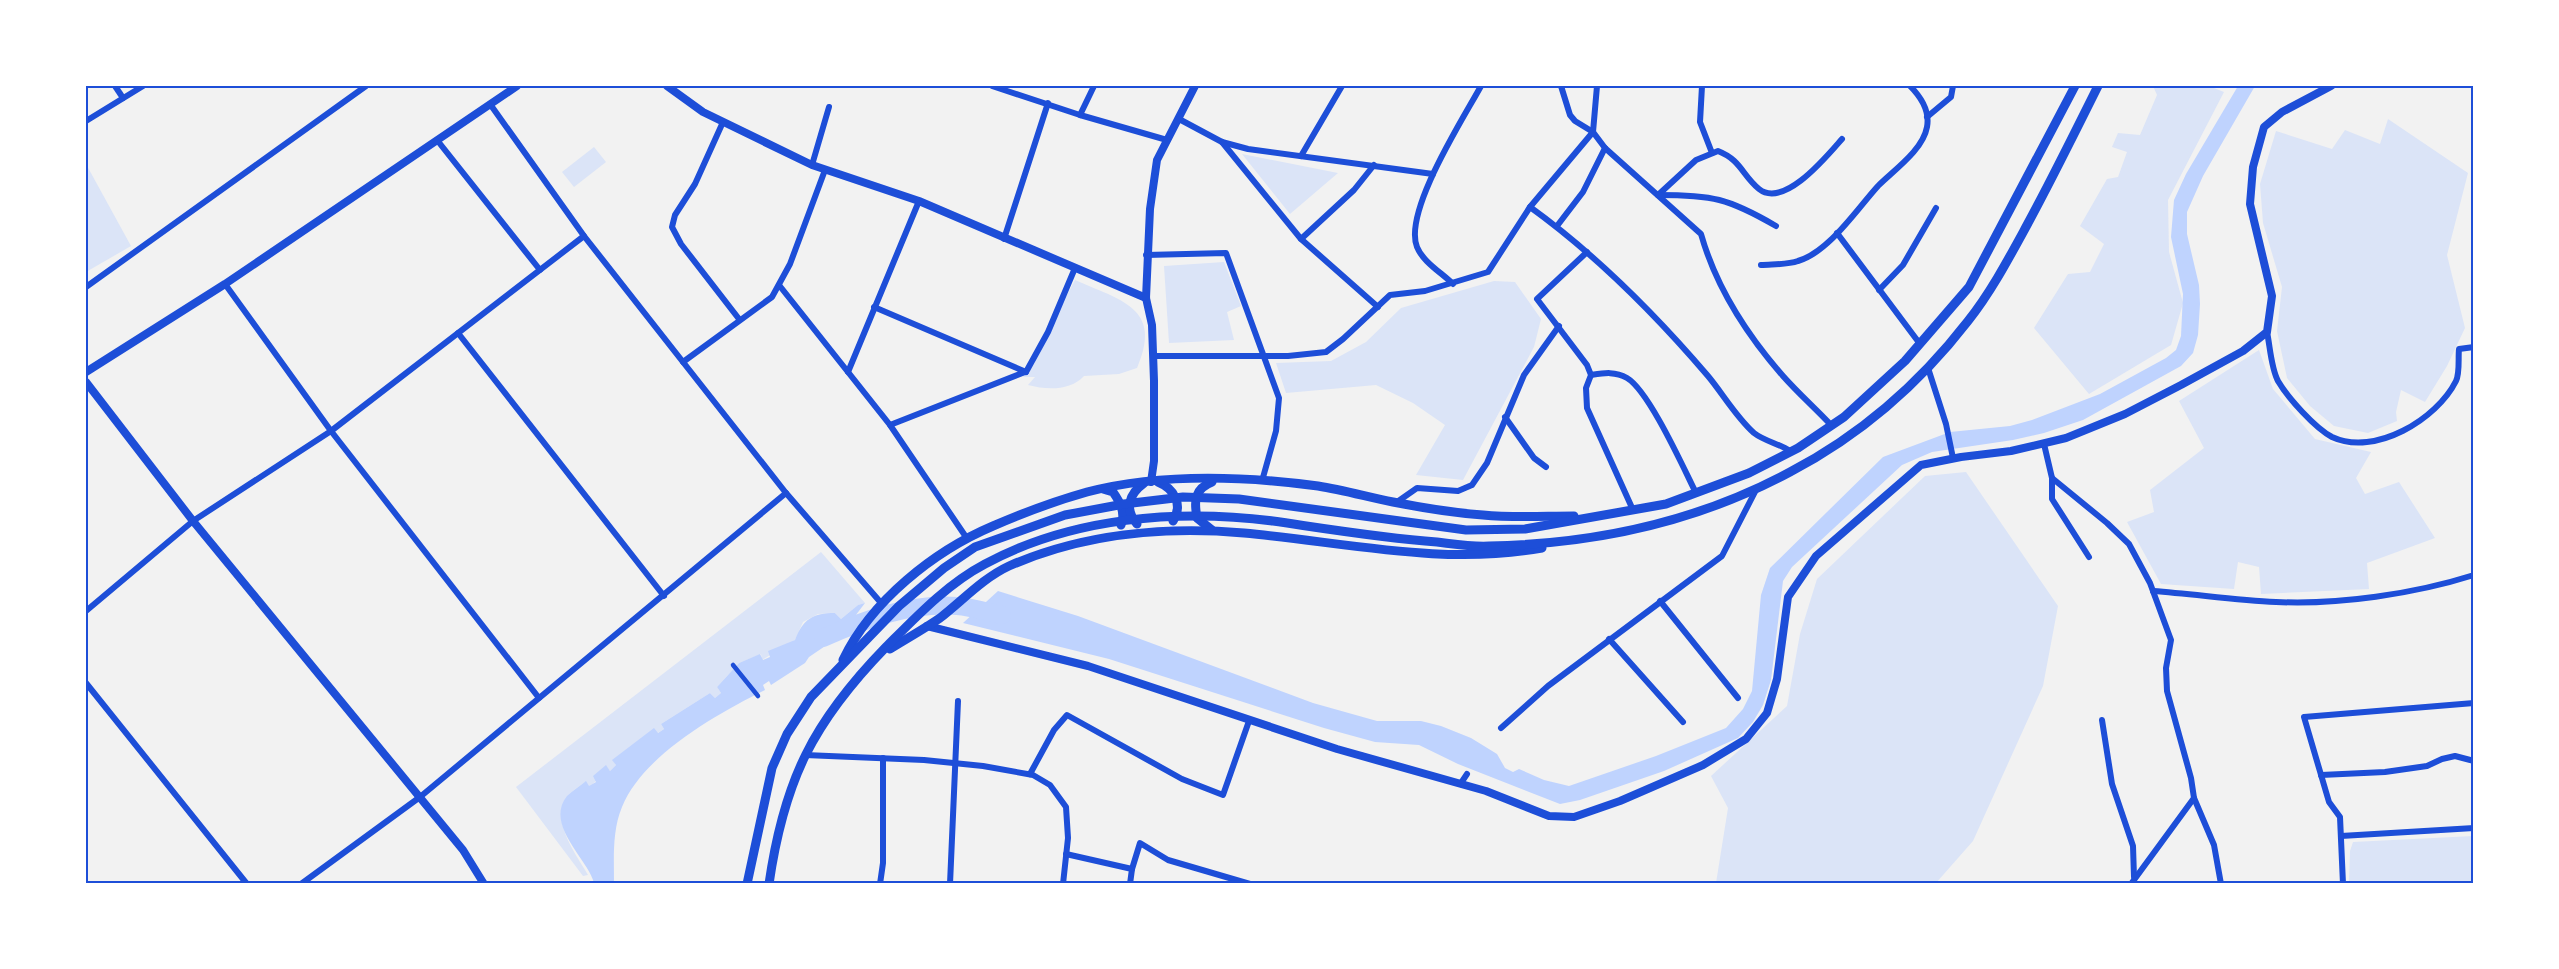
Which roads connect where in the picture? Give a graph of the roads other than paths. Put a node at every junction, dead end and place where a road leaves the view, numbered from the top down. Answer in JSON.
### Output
{"nodes":[{"id":1,"x":115,"y":86,"type":"edge"},
{"id":2,"x":143,"y":86,"type":"edge"},
{"id":3,"x":366,"y":86,"type":"edge"},
{"id":4,"x":517,"y":86,"type":"edge"},
{"id":5,"x":667,"y":86,"type":"edge"},
{"id":6,"x":992,"y":86,"type":"edge"},
{"id":7,"x":1094,"y":86,"type":"edge"},
{"id":8,"x":1196,"y":86,"type":"edge"},
{"id":9,"x":1342,"y":86,"type":"edge"},
{"id":10,"x":1481,"y":86,"type":"edge"},
{"id":11,"x":1561,"y":86,"type":"edge"},
{"id":12,"x":1597,"y":86,"type":"edge"},
{"id":13,"x":1702,"y":86,"type":"edge"},
{"id":14,"x":1910,"y":86,"type":"edge"},
{"id":15,"x":1953,"y":86,"type":"edge"},
{"id":16,"x":2075,"y":86,"type":"edge"},
{"id":17,"x":2098,"y":86,"type":"edge"},
{"id":18,"x":2331,"y":86,"type":"edge"},
{"id":19,"x":123,"y":98,"type":"junction"},
{"id":20,"x":1048,"y":103,"type":"junction"},
{"id":21,"x":490,"y":104,"type":"junction"},
{"id":22,"x":829,"y":107,"type":"dead end"},
{"id":23,"x":1080,"y":115,"type":"junction"},
{"id":24,"x":1927,"y":117,"type":"junction"},
{"id":25,"x":1179,"y":119,"type":"junction"},
{"id":26,"x":86,"y":121,"type":"edge"},
{"id":27,"x":723,"y":122,"type":"junction"},
{"id":28,"x":1593,"y":132,"type":"junction"},
{"id":29,"x":1842,"y":139,"type":"dead end"},
{"id":30,"x":437,"y":140,"type":"junction"},
{"id":31,"x":1167,"y":140,"type":"junction"},
{"id":32,"x":1222,"y":142,"type":"junction"},
{"id":33,"x":1605,"y":148,"type":"junction"},
{"id":34,"x":1712,"y":153,"type":"junction"},
{"id":35,"x":1301,"y":156,"type":"junction"},
{"id":36,"x":812,"y":165,"type":"junction"},
{"id":37,"x":1374,"y":165,"type":"junction"},
{"id":38,"x":825,"y":170,"type":"junction"},
{"id":39,"x":1433,"y":174,"type":"junction"},
{"id":40,"x":1658,"y":195,"type":"junction"},
{"id":41,"x":919,"y":201,"type":"junction"},
{"id":42,"x":1530,"y":207,"type":"junction"},
{"id":43,"x":1936,"y":208,"type":"dead end"},
{"id":44,"x":1557,"y":226,"type":"junction"},
{"id":45,"x":1776,"y":226,"type":"dead end"},
{"id":46,"x":1837,"y":233,"type":"junction"},
{"id":47,"x":584,"y":236,"type":"junction"},
{"id":48,"x":1004,"y":238,"type":"junction"},
{"id":49,"x":1301,"y":239,"type":"junction"},
{"id":50,"x":1587,"y":252,"type":"junction"},
{"id":51,"x":1146,"y":255,"type":"junction"},
{"id":52,"x":1761,"y":266,"type":"dead end"},
{"id":53,"x":1075,"y":268,"type":"junction"},
{"id":54,"x":540,"y":270,"type":"junction"},
{"id":55,"x":225,"y":284,"type":"junction"},
{"id":56,"x":1453,"y":284,"type":"junction"},
{"id":57,"x":779,"y":285,"type":"junction"},
{"id":58,"x":86,"y":287,"type":"edge"},
{"id":59,"x":1880,"y":290,"type":"junction"},
{"id":60,"x":1146,"y":298,"type":"junction"},
{"id":61,"x":874,"y":307,"type":"junction"},
{"id":62,"x":1378,"y":307,"type":"junction"},
{"id":63,"x":739,"y":320,"type":"junction"},
{"id":64,"x":1559,"y":326,"type":"junction"},
{"id":65,"x":2268,"y":332,"type":"junction"},
{"id":66,"x":458,"y":333,"type":"junction"},
{"id":67,"x":1920,"y":344,"type":"junction"},
{"id":68,"x":2474,"y":347,"type":"edge"},
{"id":69,"x":1153,"y":356,"type":"junction"},
{"id":70,"x":1263,"y":357,"type":"junction"},
{"id":71,"x":683,"y":362,"type":"junction"},
{"id":72,"x":1928,"y":368,"type":"junction"},
{"id":73,"x":86,"y":372,"type":"edge"},
{"id":74,"x":848,"y":372,"type":"junction"},
{"id":75,"x":1026,"y":372,"type":"junction"},
{"id":76,"x":1591,"y":375,"type":"junction"},
{"id":77,"x":86,"y":382,"type":"edge"},
{"id":78,"x":1505,"y":417,"type":"junction"},
{"id":79,"x":890,"y":425,"type":"junction"},
{"id":80,"x":1831,"y":425,"type":"junction"},
{"id":81,"x":331,"y":431,"type":"junction"},
{"id":82,"x":2044,"y":444,"type":"junction"},
{"id":83,"x":1790,"y":451,"type":"junction"},
{"id":84,"x":1953,"y":458,"type":"junction"},
{"id":85,"x":1546,"y":467,"type":"dead end"},
{"id":86,"x":2052,"y":478,"type":"junction"},
{"id":87,"x":1217,"y":480,"type":"junction"},
{"id":88,"x":1262,"y":481,"type":"junction"},
{"id":89,"x":1151,"y":482,"type":"junction"},
{"id":90,"x":1757,"y":487,"type":"junction"},
{"id":91,"x":1102,"y":489,"type":"junction"},
{"id":92,"x":786,"y":493,"type":"junction"},
{"id":93,"x":1696,"y":493,"type":"junction"},
{"id":94,"x":1397,"y":503,"type":"junction"},
{"id":95,"x":1634,"y":510,"type":"junction"},
{"id":96,"x":1598,"y":516,"type":"junction"},
{"id":97,"x":193,"y":521,"type":"junction"},
{"id":98,"x":1162,"y":530,"type":"junction"},
{"id":99,"x":1151,"y":531,"type":"junction"},
{"id":100,"x":1215,"y":531,"type":"junction"},
{"id":101,"x":966,"y":537,"type":"junction"},
{"id":102,"x":1107,"y":538,"type":"junction"},
{"id":103,"x":1581,"y":541,"type":"junction"},
{"id":104,"x":2089,"y":557,"type":"dead end"},
{"id":105,"x":2474,"y":575,"type":"edge"},
{"id":106,"x":2153,"y":591,"type":"junction"},
{"id":107,"x":664,"y":596,"type":"junction"},
{"id":108,"x":1660,"y":601,"type":"junction"},
{"id":109,"x":880,"y":607,"type":"junction"},
{"id":110,"x":86,"y":610,"type":"edge"},
{"id":111,"x":927,"y":626,"type":"junction"},
{"id":112,"x":1610,"y":639,"type":"junction"},
{"id":113,"x":854,"y":646,"type":"junction"},
{"id":114,"x":877,"y":656,"type":"junction"},
{"id":115,"x":733,"y":665,"type":"dead end"},
{"id":116,"x":86,"y":683,"type":"edge"},
{"id":117,"x":758,"y":696,"type":"dead end"},
{"id":118,"x":539,"y":698,"type":"junction"},
{"id":119,"x":1738,"y":698,"type":"dead end"},
{"id":120,"x":958,"y":701,"type":"dead end"},
{"id":121,"x":2474,"y":703,"type":"edge"},
{"id":122,"x":2102,"y":720,"type":"dead end"},
{"id":123,"x":1249,"y":721,"type":"junction"},
{"id":124,"x":1683,"y":722,"type":"dead end"},
{"id":125,"x":1501,"y":728,"type":"dead end"},
{"id":126,"x":804,"y":755,"type":"junction"},
{"id":127,"x":883,"y":758,"type":"junction"},
{"id":128,"x":2474,"y":762,"type":"edge"},
{"id":129,"x":956,"y":763,"type":"junction"},
{"id":130,"x":1030,"y":774,"type":"junction"},
{"id":131,"x":1467,"y":774,"type":"dead end"},
{"id":132,"x":2321,"y":775,"type":"junction"},
{"id":133,"x":1461,"y":783,"type":"junction"},
{"id":134,"x":420,"y":797,"type":"junction"},
{"id":135,"x":2194,"y":798,"type":"junction"},
{"id":136,"x":2474,"y":828,"type":"edge"},
{"id":137,"x":2341,"y":836,"type":"junction"},
{"id":138,"x":1066,"y":854,"type":"junction"},
{"id":139,"x":1131,"y":869,"type":"junction"},
{"id":140,"x":2133,"y":880,"type":"edge"},
{"id":141,"x":770,"y":882,"type":"edge"},
{"id":142,"x":248,"y":884,"type":"edge"},
{"id":143,"x":301,"y":884,"type":"edge"},
{"id":144,"x":484,"y":884,"type":"edge"},
{"id":145,"x":747,"y":884,"type":"edge"},
{"id":146,"x":880,"y":884,"type":"edge"},
{"id":147,"x":950,"y":884,"type":"edge"},
{"id":148,"x":1063,"y":884,"type":"edge"},
{"id":149,"x":1130,"y":884,"type":"edge"},
{"id":150,"x":1250,"y":884,"type":"edge"},
{"id":151,"x":2221,"y":884,"type":"edge"},
{"id":152,"x":2343,"y":884,"type":"edge"}],
"edges":[{"from":1,"to":19,"type":"street"},
{"from":2,"to":19,"type":"street"},
{"from":3,"to":58,"type":"street"},
{"from":4,"to":21,"type":"street"},
{"from":5,"to":27,"type":"street"},
{"from":6,"to":20,"type":"street"},
{"from":7,"to":23,"type":"street"},
{"from":8,"to":25,"type":"street"},
{"from":9,"to":35,"type":"street"},
{"from":10,"to":39,"type":"street"},
{"from":11,"to":28,"type":"street"},
{"from":12,"to":28,"type":"street"},
{"from":13,"to":34,"type":"street"},
{"from":14,"to":24,"type":"street"},
{"from":15,"to":24,"type":"street"},
{"from":16,"to":67,"type":"highway"},
{"from":17,"to":72,"type":"highway"},
{"from":18,"to":65,"type":"street"},
{"from":19,"to":26,"type":"street"},
{"from":20,"to":23,"type":"street"},
{"from":20,"to":48,"type":"street"},
{"from":21,"to":30,"type":"street"},
{"from":21,"to":47,"type":"street"},
{"from":22,"to":36,"type":"street"},
{"from":23,"to":31,"type":"street"},
{"from":24,"to":46,"type":"street"},
{"from":25,"to":31,"type":"street"},
{"from":25,"to":32,"type":"street"},
{"from":27,"to":36,"type":"street"},
{"from":27,"to":63,"type":"street"},
{"from":28,"to":33,"type":"street"},
{"from":28,"to":42,"type":"street"},
{"from":29,"to":34,"type":"street"},
{"from":30,"to":54,"type":"street"},
{"from":30,"to":55,"type":"street"},
{"from":31,"to":51,"type":"street"},
{"from":32,"to":35,"type":"street"},
{"from":32,"to":49,"type":"street"},
{"from":33,"to":40,"type":"street"},
{"from":33,"to":44,"type":"street"},
{"from":34,"to":40,"type":"street"},
{"from":35,"to":37,"type":"street"},
{"from":36,"to":38,"type":"street"},
{"from":37,"to":39,"type":"street"},
{"from":37,"to":49,"type":"street"},
{"from":38,"to":41,"type":"street"},
{"from":38,"to":57,"type":"street"},
{"from":39,"to":56,"type":"street"},
{"from":40,"to":45,"type":"street"},
{"from":40,"to":80,"type":"street"},
{"from":41,"to":48,"type":"street"},
{"from":41,"to":61,"type":"street"},
{"from":42,"to":44,"type":"street"},
{"from":42,"to":56,"type":"street"},
{"from":43,"to":59,"type":"street"},
{"from":44,"to":50,"type":"street"},
{"from":46,"to":52,"type":"street"},
{"from":46,"to":59,"type":"street"},
{"from":47,"to":54,"type":"street"},
{"from":47,"to":71,"type":"street"},
{"from":48,"to":53,"type":"street"},
{"from":49,"to":62,"type":"street"},
{"from":50,"to":64,"type":"street"},
{"from":50,"to":83,"type":"street"},
{"from":51,"to":60,"type":"street"},
{"from":51,"to":70,"type":"street"},
{"from":53,"to":60,"type":"street"},
{"from":53,"to":75,"type":"street"},
{"from":54,"to":66,"type":"street"},
{"from":55,"to":73,"type":"street"},
{"from":55,"to":81,"type":"street"},
{"from":56,"to":62,"type":"street"},
{"from":57,"to":63,"type":"street"},
{"from":57,"to":74,"type":"street"},
{"from":59,"to":67,"type":"street"},
{"from":60,"to":69,"type":"street"},
{"from":61,"to":74,"type":"street"},
{"from":61,"to":75,"type":"street"},
{"from":62,"to":70,"type":"street"},
{"from":63,"to":71,"type":"street"},
{"from":64,"to":76,"type":"street"},
{"from":64,"to":78,"type":"street"},
{"from":65,"to":68,"type":"street"},
{"from":65,"to":82,"type":"street"},
{"from":66,"to":81,"type":"street"},
{"from":66,"to":107,"type":"street"},
{"from":67,"to":80,"type":"highway"},
{"from":69,"to":70,"type":"street"},
{"from":69,"to":89,"type":"street"},
{"from":70,"to":88,"type":"street"},
{"from":71,"to":92,"type":"street"},
{"from":72,"to":84,"type":"street"},
{"from":72,"to":90,"type":"highway"},
{"from":74,"to":79,"type":"street"},
{"from":75,"to":79,"type":"street"},
{"from":76,"to":93,"type":"street"},
{"from":76,"to":95,"type":"street"},
{"from":77,"to":97,"type":"street"},
{"from":78,"to":85,"type":"street"},
{"from":78,"to":94,"type":"street"},
{"from":79,"to":101,"type":"street"},
{"from":80,"to":83,"type":"highway"},
{"from":81,"to":97,"type":"street"},
{"from":81,"to":118,"type":"street"},
{"from":82,"to":84,"type":"street"},
{"from":82,"to":86,"type":"street"},
{"from":83,"to":93,"type":"highway"},
{"from":84,"to":133,"type":"street"},
{"from":86,"to":104,"type":"street"},
{"from":86,"to":106,"type":"street"},
{"from":87,"to":88,"type":"highway"},
{"from":87,"to":89,"type":"highway"},
{"from":87,"to":100,"type":"highway"},
{"from":88,"to":94,"type":"highway"},
{"from":89,"to":91,"type":"highway"},
{"from":89,"to":98,"type":"highway"},
{"from":89,"to":99,"type":"highway"},
{"from":90,"to":103,"type":"highway"},
{"from":90,"to":108,"type":"street"},
{"from":91,"to":101,"type":"highway"},
{"from":91,"to":102,"type":"highway"},
{"from":92,"to":107,"type":"street"},
{"from":92,"to":109,"type":"street"},
{"from":93,"to":95,"type":"highway"},
{"from":94,"to":96,"type":"highway"},
{"from":95,"to":96,"type":"highway"},
{"from":96,"to":113,"type":"highway"},
{"from":97,"to":110,"type":"street"},
{"from":97,"to":134,"type":"street"},
{"from":98,"to":99,"type":"highway"},
{"from":98,"to":100,"type":"highway"},
{"from":99,"to":102,"type":"highway"},
{"from":100,"to":103,"type":"highway"},
{"from":101,"to":109,"type":"highway"},
{"from":102,"to":111,"type":"highway"},
{"from":103,"to":114,"type":"highway"},
{"from":105,"to":106,"type":"street"},
{"from":106,"to":135,"type":"street"},
{"from":107,"to":118,"type":"street"},
{"from":108,"to":112,"type":"street"},
{"from":108,"to":119,"type":"street"},
{"from":109,"to":113,"type":"highway"},
{"from":111,"to":114,"type":"highway"},
{"from":111,"to":123,"type":"street"},
{"from":112,"to":124,"type":"street"},
{"from":112,"to":125,"type":"street"},
{"from":113,"to":145,"type":"highway"},
{"from":114,"to":126,"type":"highway"},
{"from":115,"to":117,"type":"street"},
{"from":116,"to":142,"type":"street"},
{"from":118,"to":134,"type":"street"},
{"from":120,"to":129,"type":"street"},
{"from":121,"to":132,"type":"street"},
{"from":122,"to":140,"type":"street"},
{"from":123,"to":130,"type":"street"},
{"from":123,"to":133,"type":"street"},
{"from":126,"to":127,"type":"street"},
{"from":126,"to":141,"type":"highway"},
{"from":127,"to":129,"type":"street"},
{"from":127,"to":146,"type":"street"},
{"from":128,"to":132,"type":"street"},
{"from":129,"to":130,"type":"street"},
{"from":129,"to":147,"type":"street"},
{"from":130,"to":138,"type":"street"},
{"from":131,"to":133,"type":"street"},
{"from":132,"to":137,"type":"street"},
{"from":134,"to":143,"type":"street"},
{"from":134,"to":144,"type":"street"},
{"from":135,"to":140,"type":"street"},
{"from":135,"to":151,"type":"street"},
{"from":136,"to":137,"type":"street"},
{"from":137,"to":152,"type":"street"},
{"from":138,"to":139,"type":"street"},
{"from":138,"to":148,"type":"street"},
{"from":139,"to":149,"type":"street"},
{"from":139,"to":150,"type":"street"}]}
